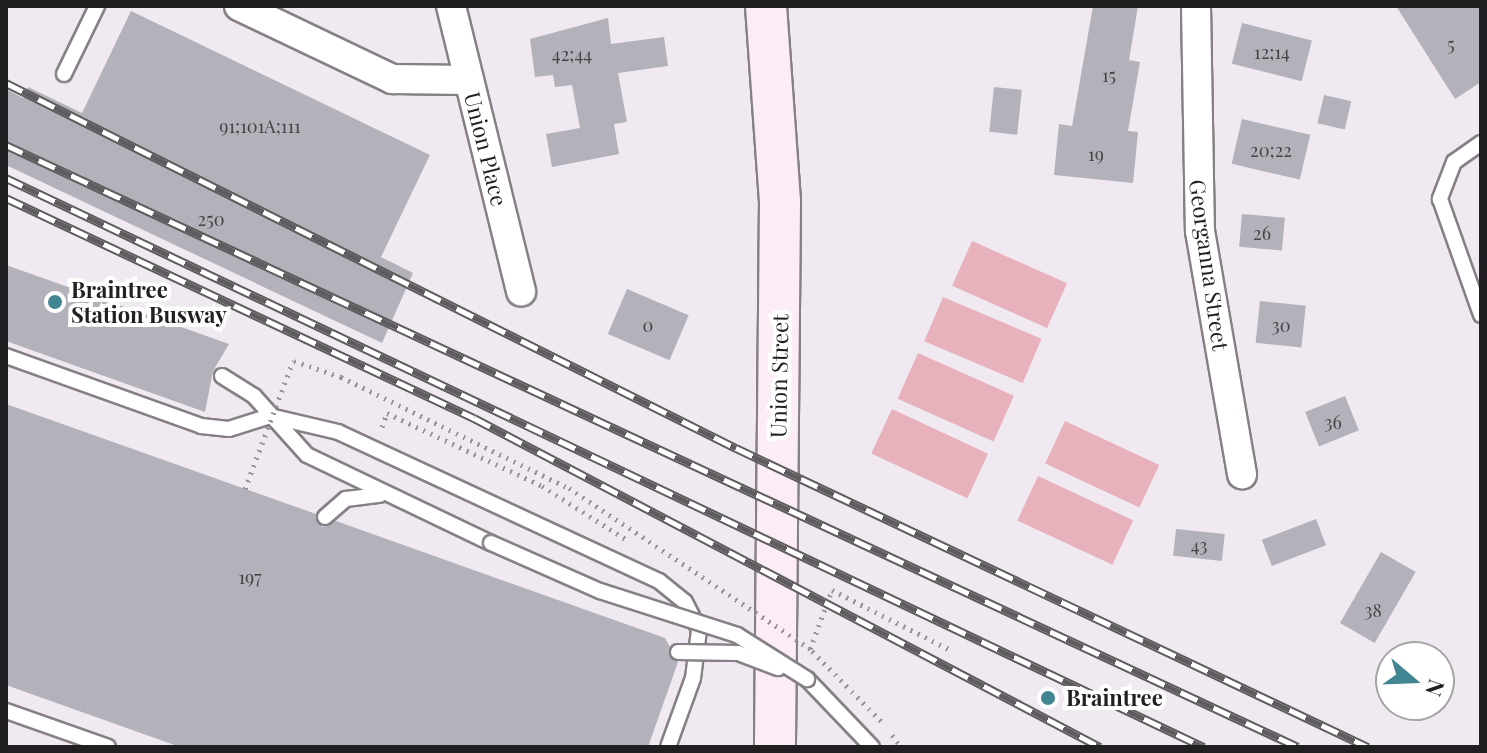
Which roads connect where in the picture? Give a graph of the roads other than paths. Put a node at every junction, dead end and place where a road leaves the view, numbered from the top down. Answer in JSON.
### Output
{"nodes":[{"id":1,"x":97,"y":6,"type":"edge"},
{"id":2,"x":239,"y":6,"type":"edge"},
{"id":3,"x":451,"y":6,"type":"edge"},
{"id":4,"x":766,"y":6,"type":"edge"},
{"id":5,"x":1196,"y":6,"type":"edge"},
{"id":6,"x":64,"y":74,"type":"dead end"},
{"id":7,"x":469,"y":80,"type":"junction"},
{"id":8,"x":1481,"y":143,"type":"edge"},
{"id":9,"x":521,"y":292,"type":"dead end"},
{"id":10,"x":1481,"y":315,"type":"edge"},
{"id":11,"x":6,"y":356,"type":"edge"},
{"id":12,"x":222,"y":376,"type":"dead end"},
{"id":13,"x":270,"y":416,"type":"junction"},
{"id":14,"x":1242,"y":474,"type":"dead end"},
{"id":15,"x":396,"y":499,"type":"junction"},
{"id":16,"x":325,"y":517,"type":"dead end"},
{"id":17,"x":678,"y":652,"type":"dead end"},
{"id":18,"x":807,"y":679,"type":"junction"},
{"id":19,"x":6,"y":711,"type":"edge"},
{"id":20,"x":108,"y":747,"type":"edge"},
{"id":21,"x":668,"y":747,"type":"edge"},
{"id":22,"x":775,"y":747,"type":"edge"},
{"id":23,"x":872,"y":747,"type":"edge"}],
"edges":[{"from":1,"to":6,"type":"lane"},
{"from":2,"to":7,"type":"street"},
{"from":3,"to":7,"type":"street","name":"Union Place"},
{"from":4,"to":22,"type":"main road","name":"Union Street"},
{"from":5,"to":14,"type":"street","name":"Georganna Street"},
{"from":7,"to":9,"type":"street","name":"Union Place"},
{"from":8,"to":10,"type":"lane"},
{"from":11,"to":13,"type":"lane"},
{"from":12,"to":13,"type":"lane"},
{"from":13,"to":15,"type":"lane"},
{"from":13,"to":21,"type":"lane"},
{"from":15,"to":16,"type":"lane"},
{"from":15,"to":18,"type":"lane","bridge":true},
{"from":17,"to":18,"type":"lane","bridge":true},
{"from":18,"to":23,"type":"lane"},
{"from":19,"to":20,"type":"lane"}]}
